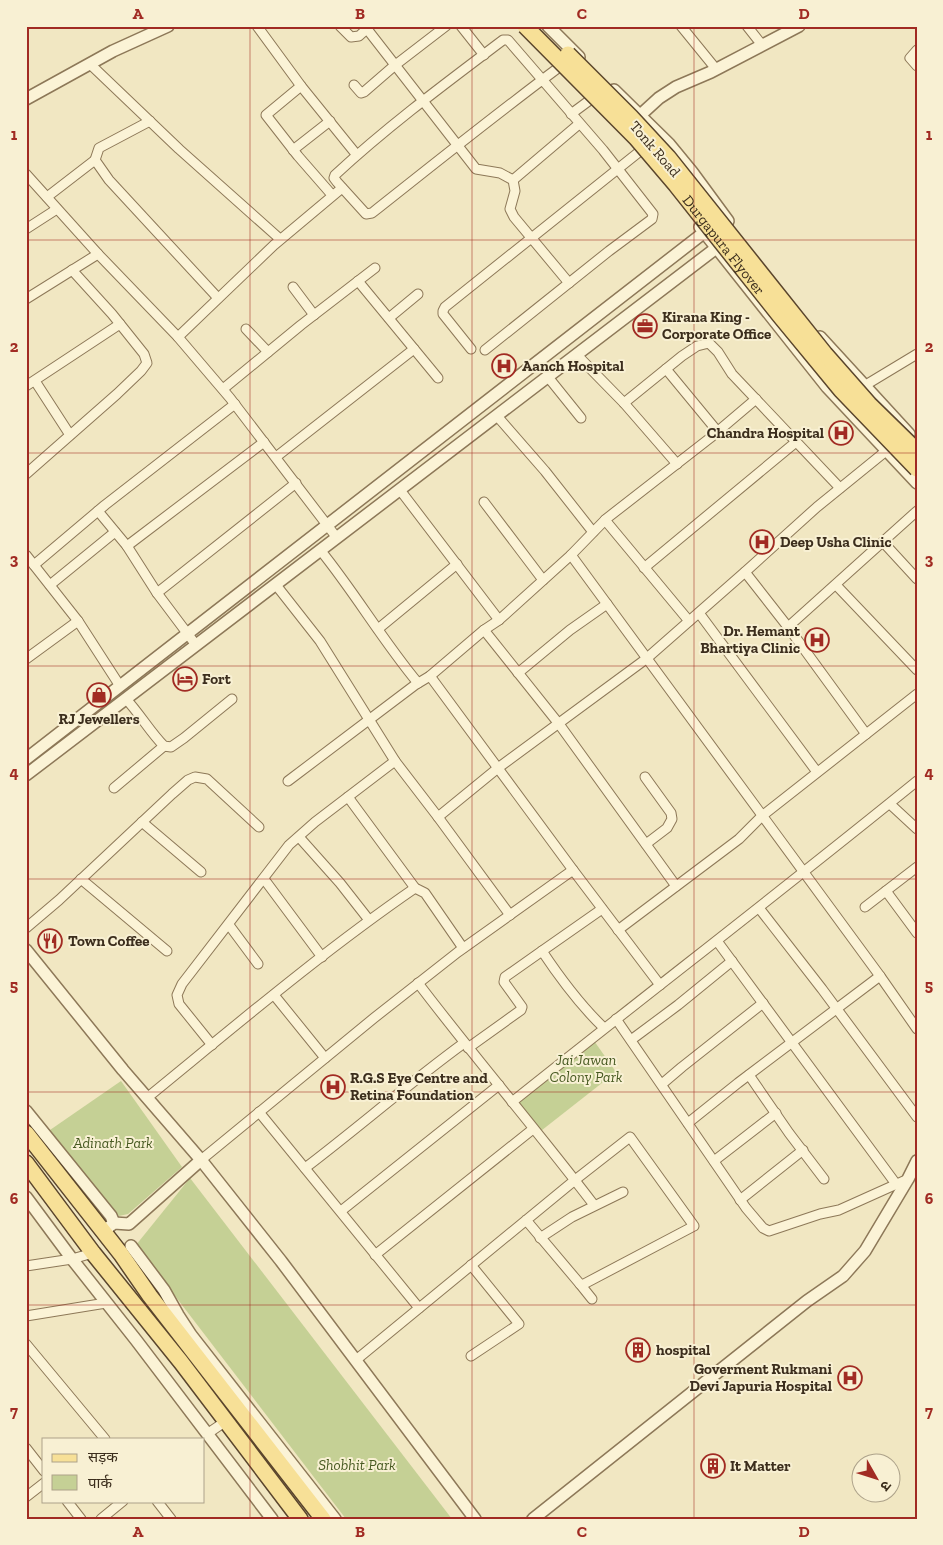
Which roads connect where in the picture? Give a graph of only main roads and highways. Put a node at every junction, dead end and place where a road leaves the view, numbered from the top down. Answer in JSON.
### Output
{"nodes":[{"id":1,"x":526,"y":26,"type":"edge"},
{"id":2,"x":540,"y":26,"type":"edge"},
{"id":3,"x":917,"y":451,"type":"edge"},
{"id":4,"x":917,"y":470,"type":"edge"},
{"id":5,"x":26,"y":1133,"type":"edge"},
{"id":6,"x":26,"y":1163,"type":"edge"},
{"id":7,"x":300,"y":1519,"type":"edge"},
{"id":8,"x":323,"y":1519,"type":"edge"}],
"edges":[{"from":1,"to":4,"type":"main road","name":"Durgapura Flyover","bridge":true},
{"from":2,"to":3,"type":"main road","name":"Durgapura Flyover","bridge":true},
{"from":5,"to":8,"type":"main road"},
{"from":6,"to":7,"type":"main road"}]}
